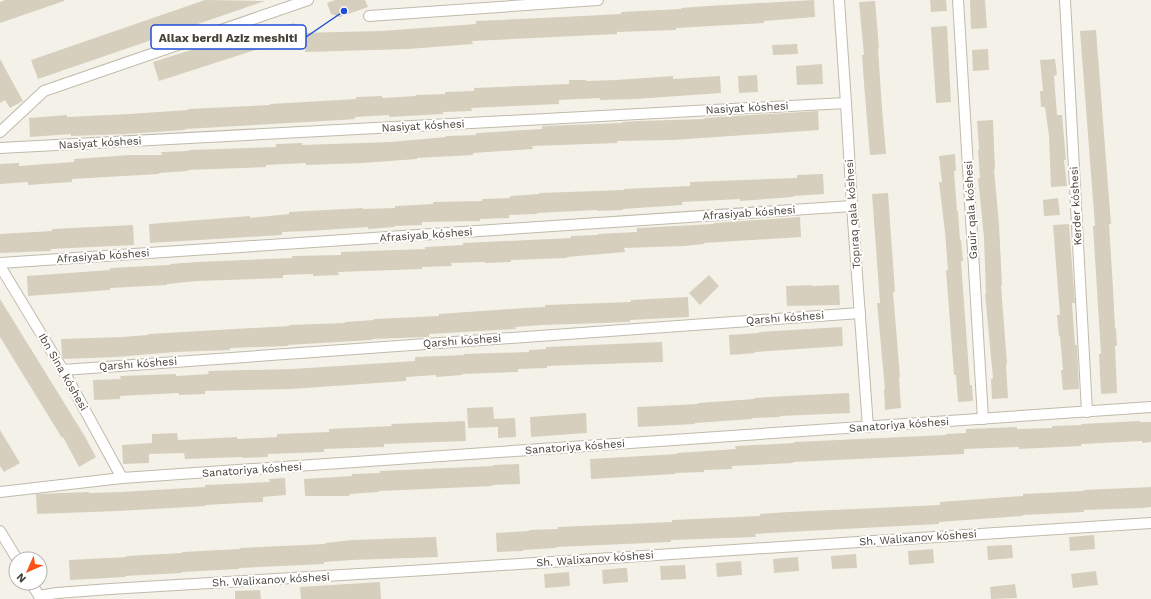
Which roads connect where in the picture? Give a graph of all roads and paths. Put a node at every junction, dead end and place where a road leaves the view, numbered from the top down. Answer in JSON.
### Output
{"nodes":[{"id":1,"x":308,"y":0,"type":"edge"},
{"id":2,"x":598,"y":0,"type":"edge"},
{"id":3,"x":839,"y":0,"type":"edge"},
{"id":4,"x":958,"y":0,"type":"edge"},
{"id":5,"x":1065,"y":0,"type":"edge"},
{"id":6,"x":370,"y":16,"type":"dead end"},
{"id":7,"x":846,"y":103,"type":"junction"},
{"id":8,"x":0,"y":132,"type":"edge"},
{"id":9,"x":0,"y":148,"type":"edge"},
{"id":10,"x":852,"y":206,"type":"junction"},
{"id":11,"x":0,"y":263,"type":"edge"},
{"id":12,"x":0,"y":266,"type":"edge"},
{"id":13,"x":860,"y":313,"type":"junction"},
{"id":14,"x":63,"y":370,"type":"junction"},
{"id":15,"x":1151,"y":407,"type":"edge"},
{"id":16,"x":1087,"y":412,"type":"junction"},
{"id":17,"x":983,"y":419,"type":"junction"},
{"id":18,"x":868,"y":427,"type":"junction"},
{"id":19,"x":122,"y":478,"type":"junction"},
{"id":20,"x":0,"y":492,"type":"edge"},
{"id":21,"x":1151,"y":523,"type":"edge"},
{"id":22,"x":0,"y":531,"type":"edge"},
{"id":23,"x":12,"y":551,"type":"edge"},
{"id":24,"x":40,"y":598,"type":"edge"}],
"edges":[{"from":1,"to":8,"type":"street"},
{"from":2,"to":6,"type":"street"},
{"from":3,"to":7,"type":"street","name":"Topıraq qala kóshesi"},
{"from":4,"to":17,"type":"street","name":"Gauir qala kóshesi"},
{"from":5,"to":16,"type":"street","name":"Kerder kóshesi"},
{"from":7,"to":9,"type":"street","name":"Nasiyat kóshesi"},
{"from":7,"to":10,"type":"street","name":"Topıraq qala kóshesi"},
{"from":10,"to":11,"type":"street","name":"Afrasiyab kóshesi"},
{"from":10,"to":13,"type":"street","name":"Topıraq qala kóshesi"},
{"from":12,"to":14,"type":"street","name":"Ibn Sina kóshesi"},
{"from":13,"to":14,"type":"street","name":"Qarshı kóshesi"},
{"from":13,"to":18,"type":"street","name":"Topıraq qala kóshesi"},
{"from":14,"to":19,"type":"street","name":"Ibn Sina kóshesi"},
{"from":15,"to":16,"type":"street","name":"Sanatoriya kóshesi"},
{"from":16,"to":17,"type":"street","name":"Sanatoriya kóshesi"},
{"from":17,"to":18,"type":"street","name":"Sanatoriya kóshesi"},
{"from":18,"to":19,"type":"street","name":"Sanatoriya kóshesi"},
{"from":19,"to":20,"type":"street","name":"Sanatoriya kóshesi"},
{"from":21,"to":24,"type":"street","name":"Sh. Walixanov kóshesi"},
{"from":22,"to":23,"type":"street"}]}
